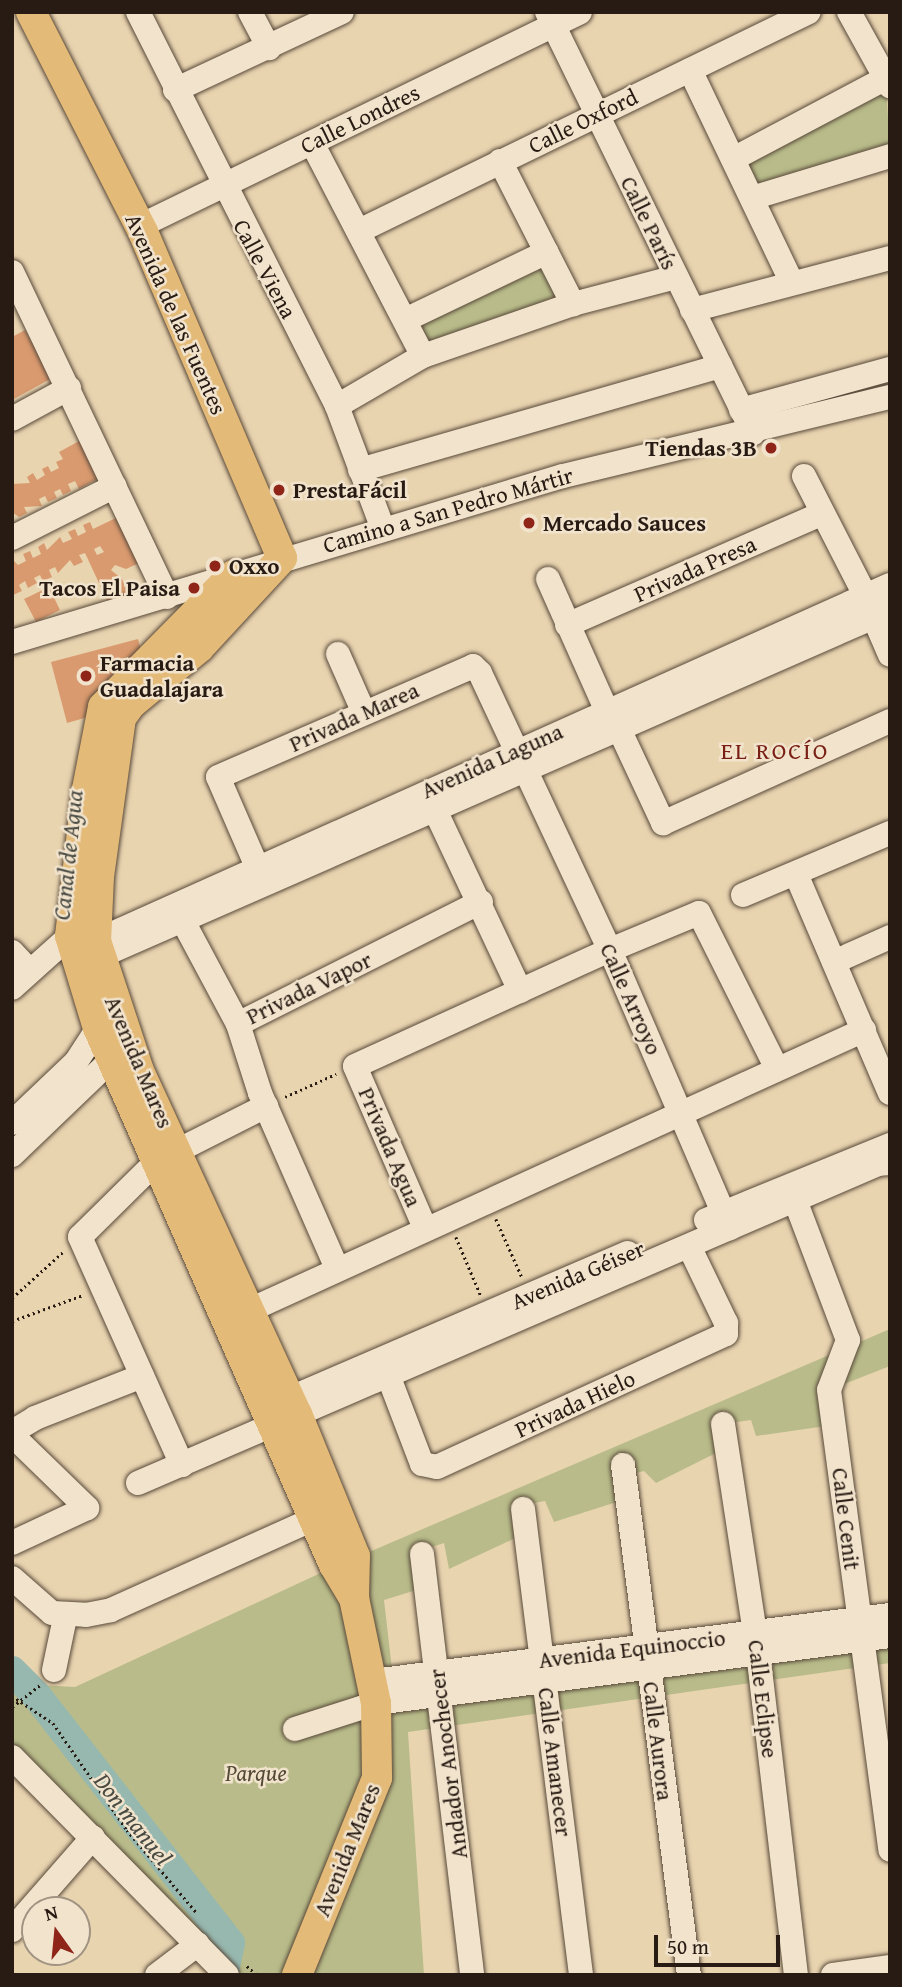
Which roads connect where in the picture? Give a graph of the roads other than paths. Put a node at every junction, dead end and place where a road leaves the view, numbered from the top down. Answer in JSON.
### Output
{"nodes":[{"id":1,"x":32,"y":12,"type":"edge"},
{"id":2,"x":138,"y":12,"type":"edge"},
{"id":3,"x":250,"y":12,"type":"edge"},
{"id":4,"x":342,"y":12,"type":"edge"},
{"id":5,"x":580,"y":12,"type":"edge"},
{"id":6,"x":809,"y":12,"type":"edge"},
{"id":7,"x":849,"y":12,"type":"edge"},
{"id":8,"x":12,"y":16,"type":"edge"},
{"id":9,"x":550,"y":19,"type":"edge"},
{"id":10,"x":269,"y":48,"type":"junction"},
{"id":11,"x":690,"y":70,"type":"junction"},
{"id":12,"x":61,"y":74,"type":"junction"},
{"id":13,"x":888,"y":82,"type":"edge"},
{"id":14,"x":175,"y":90,"type":"junction"},
{"id":15,"x":595,"y":115,"type":"junction"},
{"id":16,"x":312,"y":143,"type":"junction"},
{"id":17,"x":890,"y":156,"type":"edge"},
{"id":18,"x":733,"y":159,"type":"junction"},
{"id":19,"x":500,"y":161,"type":"junction"},
{"id":20,"x":220,"y":183,"type":"junction"},
{"id":21,"x":752,"y":198,"type":"junction"},
{"id":22,"x":140,"y":226,"type":"junction"},
{"id":23,"x":359,"y":231,"type":"junction"},
{"id":24,"x":547,"y":252,"type":"junction"},
{"id":25,"x":890,"y":258,"type":"edge"},
{"id":26,"x":676,"y":277,"type":"junction"},
{"id":27,"x":792,"y":284,"type":"junction"},
{"id":28,"x":15,"y":285,"type":"edge"},
{"id":29,"x":573,"y":304,"type":"junction"},
{"id":30,"x":692,"y":310,"type":"junction"},
{"id":31,"x":405,"y":320,"type":"junction"},
{"id":32,"x":423,"y":356,"type":"junction"},
{"id":33,"x":720,"y":366,"type":"junction"},
{"id":34,"x":890,"y":369,"type":"edge"},
{"id":35,"x":69,"y":388,"type":"junction"},
{"id":36,"x":887,"y":405,"type":"edge"},
{"id":37,"x":337,"y":406,"type":"junction"},
{"id":38,"x":741,"y":410,"type":"junction"},
{"id":39,"x":12,"y":419,"type":"edge"},
{"id":40,"x":753,"y":433,"type":"junction"},
{"id":41,"x":360,"y":470,"type":"junction"},
{"id":42,"x":804,"y":477,"type":"dead end"},
{"id":43,"x":116,"y":486,"type":"junction"},
{"id":44,"x":823,"y":513,"type":"junction"},
{"id":45,"x":383,"y":529,"type":"junction"},
{"id":46,"x":12,"y":538,"type":"edge"},
{"id":47,"x":282,"y":558,"type":"junction"},
{"id":48,"x":233,"y":575,"type":"junction"},
{"id":49,"x":548,"y":579,"type":"dead end"},
{"id":50,"x":890,"y":585,"type":"edge"},
{"id":51,"x":167,"y":597,"type":"junction"},
{"id":52,"x":877,"y":608,"type":"edge"},
{"id":53,"x":567,"y":625,"type":"junction"},
{"id":54,"x":12,"y":642,"type":"edge"},
{"id":55,"x":338,"y":654,"type":"dead end"},
{"id":56,"x":890,"y":655,"type":"edge"},
{"id":57,"x":739,"y":665,"type":"junction"},
{"id":58,"x":606,"y":709,"type":"junction"},
{"id":59,"x":364,"y":713,"type":"junction"},
{"id":60,"x":890,"y":721,"type":"edge"},
{"id":61,"x":621,"y":731,"type":"junction"},
{"id":62,"x":520,"y":761,"type":"junction"},
{"id":63,"x":435,"y":810,"type":"junction"},
{"id":64,"x":890,"y":833,"type":"edge"},
{"id":65,"x":310,"y":855,"type":"junction"},
{"id":66,"x":258,"y":869,"type":"junction"},
{"id":67,"x":796,"y":874,"type":"junction"},
{"id":68,"x":743,"y":895,"type":"dead end"},
{"id":69,"x":481,"y":902,"type":"junction"},
{"id":70,"x":184,"y":923,"type":"junction"},
{"id":71,"x":890,"y":937,"type":"edge"},
{"id":72,"x":88,"y":944,"type":"junction"},
{"id":73,"x":610,"y":950,"type":"junction"},
{"id":74,"x":12,"y":952,"type":"edge"},
{"id":75,"x":834,"y":962,"type":"junction"},
{"id":76,"x":21,"y":979,"type":"edge"},
{"id":77,"x":520,"y":991,"type":"junction"},
{"id":78,"x":238,"y":1024,"type":"junction"},
{"id":79,"x":97,"y":1028,"type":"junction"},
{"id":80,"x":863,"y":1030,"type":"junction"},
{"id":81,"x":112,"y":1059,"type":"junction"},
{"id":82,"x":776,"y":1069,"type":"junction"},
{"id":83,"x":890,"y":1093,"type":"edge"},
{"id":84,"x":266,"y":1106,"type":"junction"},
{"id":85,"x":681,"y":1112,"type":"junction"},
{"id":86,"x":12,"y":1123,"type":"edge"},
{"id":87,"x":12,"y":1154,"type":"edge"},
{"id":88,"x":167,"y":1156,"type":"junction"},
{"id":89,"x":889,"y":1159,"type":"edge"},
{"id":90,"x":796,"y":1200,"type":"junction"},
{"id":91,"x":726,"y":1221,"type":"junction"},
{"id":92,"x":425,"y":1228,"type":"junction"},
{"id":93,"x":207,"y":1241,"type":"junction"},
{"id":94,"x":689,"y":1246,"type":"junction"},
{"id":95,"x":337,"y":1268,"type":"junction"},
{"id":96,"x":512,"y":1308,"type":"junction"},
{"id":97,"x":250,"y":1310,"type":"junction"},
{"id":98,"x":388,"y":1375,"type":"junction"},
{"id":99,"x":142,"y":1376,"type":"junction"},
{"id":100,"x":282,"y":1411,"type":"junction"},
{"id":101,"x":723,"y":1424,"type":"dead end"},
{"id":102,"x":12,"y":1434,"type":"edge"},
{"id":103,"x":182,"y":1465,"type":"junction"},
{"id":104,"x":623,"y":1465,"type":"dead end"},
{"id":105,"x":138,"y":1483,"type":"dead end"},
{"id":106,"x":523,"y":1509,"type":"dead end"},
{"id":107,"x":326,"y":1513,"type":"junction"},
{"id":108,"x":12,"y":1543,"type":"edge"},
{"id":109,"x":422,"y":1554,"type":"dead end"},
{"id":110,"x":12,"y":1578,"type":"edge"},
{"id":111,"x":890,"y":1615,"type":"edge"},
{"id":112,"x":65,"y":1618,"type":"junction"},
{"id":113,"x":860,"y":1630,"type":"junction"},
{"id":114,"x":890,"y":1636,"type":"edge"},
{"id":115,"x":756,"y":1643,"type":"junction"},
{"id":116,"x":648,"y":1658,"type":"junction"},
{"id":117,"x":544,"y":1671,"type":"junction"},
{"id":118,"x":47,"y":1678,"type":"road end"},
{"id":119,"x":438,"y":1684,"type":"junction"},
{"id":120,"x":375,"y":1692,"type":"junction"},
{"id":121,"x":295,"y":1729,"type":"dead end"},
{"id":122,"x":17,"y":1770,"type":"edge"},
{"id":123,"x":93,"y":1838,"type":"junction"},
{"id":124,"x":890,"y":1850,"type":"edge"},
{"id":125,"x":12,"y":1930,"type":"edge"},
{"id":126,"x":219,"y":1959,"type":"edge"},
{"id":127,"x":890,"y":1967,"type":"edge"},
{"id":128,"x":157,"y":1975,"type":"edge"},
{"id":129,"x":297,"y":1975,"type":"edge"},
{"id":130,"x":472,"y":1975,"type":"edge"},
{"id":131,"x":581,"y":1975,"type":"edge"},
{"id":132,"x":689,"y":1975,"type":"edge"},
{"id":133,"x":796,"y":1975,"type":"edge"},
{"id":134,"x":832,"y":1975,"type":"edge"}],
"edges":[{"from":1,"to":12,"type":"main road","name":"Avenida de las Fuentes"},
{"from":2,"to":14,"type":"street","name":"Calle Viena"},
{"from":3,"to":10,"type":"street"},
{"from":4,"to":10,"type":"street"},
{"from":5,"to":9,"type":"street","name":"Calle Londres"},
{"from":6,"to":11,"type":"street","name":"Calle Oxford"},
{"from":7,"to":13,"type":"street"},
{"from":8,"to":12,"type":"main road","name":"Avenida de las Fuentes"},
{"from":9,"to":15,"type":"street","name":"Calle París"},
{"from":9,"to":16,"type":"street","name":"Calle Londres"},
{"from":10,"to":14,"type":"street"},
{"from":11,"to":15,"type":"street","name":"Calle Oxford"},
{"from":11,"to":18,"type":"street"},
{"from":12,"to":22,"type":"main road","name":"Avenida de las Fuentes"},
{"from":13,"to":18,"type":"street"},
{"from":14,"to":20,"type":"street","name":"Calle Viena"},
{"from":15,"to":19,"type":"street","name":"Calle Oxford"},
{"from":15,"to":26,"type":"street","name":"Calle París"},
{"from":16,"to":20,"type":"street","name":"Calle Londres"},
{"from":16,"to":23,"type":"street"},
{"from":17,"to":21,"type":"street"},
{"from":18,"to":21,"type":"street"},
{"from":19,"to":23,"type":"street","name":"Calle Oxford"},
{"from":19,"to":24,"type":"street"},
{"from":20,"to":22,"type":"street","name":"Calle Londres"},
{"from":20,"to":37,"type":"street","name":"Calle Viena"},
{"from":21,"to":27,"type":"street"},
{"from":22,"to":47,"type":"main road","name":"Avenida de las Fuentes"},
{"from":23,"to":31,"type":"street"},
{"from":24,"to":29,"type":"street"},
{"from":24,"to":31,"type":"street"},
{"from":25,"to":27,"type":"street"},
{"from":26,"to":29,"type":"street"},
{"from":26,"to":30,"type":"street","name":"Calle París"},
{"from":27,"to":30,"type":"street"},
{"from":28,"to":35,"type":"street"},
{"from":29,"to":32,"type":"street"},
{"from":30,"to":33,"type":"street","name":"Calle París"},
{"from":31,"to":32,"type":"street"},
{"from":32,"to":37,"type":"street"},
{"from":33,"to":38,"type":"street","name":"Calle París"},
{"from":33,"to":41,"type":"street"},
{"from":34,"to":38,"type":"street"},
{"from":35,"to":39,"type":"street"},
{"from":35,"to":43,"type":"street"},
{"from":36,"to":40,"type":"street","name":"Camino a San Pedro Mártir"},
{"from":37,"to":41,"type":"street","name":"Calle Viena"},
{"from":38,"to":40,"type":"street","name":"Calle París"},
{"from":40,"to":45,"type":"street","name":"Camino a San Pedro Mártir"},
{"from":41,"to":45,"type":"street","name":"Calle Viena"},
{"from":42,"to":44,"type":"street"},
{"from":43,"to":46,"type":"street"},
{"from":43,"to":51,"type":"street"},
{"from":44,"to":52,"type":"street"},
{"from":44,"to":53,"type":"street","name":"Privada Presa"},
{"from":45,"to":47,"type":"street","name":"Camino a San Pedro Mártir"},
{"from":47,"to":48,"type":"street","name":"Camino a San Pedro Mártir"},
{"from":47,"to":72,"type":"main road","name":"Avenida Mares"},
{"from":48,"to":51,"type":"street","name":"Camino a San Pedro Mártir"},
{"from":48,"to":72,"type":"main road","name":"Avenida Mares"},
{"from":49,"to":53,"type":"street"},
{"from":50,"to":52,"type":"street","name":"Avenida Laguna"},
{"from":51,"to":54,"type":"street","name":"Camino a San Pedro Mártir"},
{"from":52,"to":56,"type":"street"},
{"from":52,"to":57,"type":"street","name":"Avenida Laguna"},
{"from":53,"to":58,"type":"street"},
{"from":55,"to":59,"type":"street"},
{"from":57,"to":58,"type":"street","name":"Avenida Laguna"},
{"from":57,"to":61,"type":"street","name":"Avenida Laguna"},
{"from":58,"to":62,"type":"street","name":"Avenida Laguna"},
{"from":59,"to":62,"type":"street","name":"Privada Marea"},
{"from":59,"to":66,"type":"street","name":"Privada Marea"},
{"from":60,"to":61,"type":"street"},
{"from":61,"to":62,"type":"street","name":"Avenida Laguna"},
{"from":62,"to":63,"type":"street","name":"Avenida Laguna"},
{"from":62,"to":65,"type":"street","name":"Avenida Laguna"},
{"from":62,"to":73,"type":"street","name":"Calle Arroyo"},
{"from":63,"to":65,"type":"street","name":"Avenida Laguna"},
{"from":63,"to":69,"type":"street"},
{"from":64,"to":67,"type":"street"},
{"from":65,"to":66,"type":"street","name":"Avenida Laguna"},
{"from":65,"to":70,"type":"street","name":"Avenida Laguna"},
{"from":66,"to":72,"type":"street","name":"Avenida Laguna"},
{"from":67,"to":68,"type":"street"},
{"from":67,"to":75,"type":"street"},
{"from":69,"to":77,"type":"street"},
{"from":69,"to":78,"type":"street","name":"Privada Vapor"},
{"from":70,"to":72,"type":"street","name":"Avenida Laguna"},
{"from":70,"to":78,"type":"street","name":"Privada Vapor"},
{"from":71,"to":75,"type":"street"},
{"from":72,"to":76,"type":"street"},
{"from":72,"to":79,"type":"main road","name":"Avenida Mares"},
{"from":72,"to":88,"type":"main road","name":"Avenida Mares"},
{"from":73,"to":77,"type":"street","name":"Privada Agua"},
{"from":73,"to":82,"type":"street","name":"Privada Agua"},
{"from":73,"to":85,"type":"street","name":"Calle Arroyo"},
{"from":74,"to":76,"type":"street"},
{"from":75,"to":80,"type":"street"},
{"from":77,"to":92,"type":"street","name":"Privada Agua"},
{"from":78,"to":84,"type":"street"},
{"from":79,"to":81,"type":"main road","name":"Avenida Mares"},
{"from":79,"to":86,"type":"street"},
{"from":80,"to":82,"type":"street","name":"Privada Agua"},
{"from":80,"to":83,"type":"street"},
{"from":81,"to":87,"type":"street"},
{"from":81,"to":88,"type":"main road","name":"Avenida Mares"},
{"from":82,"to":85,"type":"street","name":"Privada Agua"},
{"from":84,"to":88,"type":"street"},
{"from":84,"to":95,"type":"street"},
{"from":85,"to":91,"type":"street","name":"Calle Arroyo"},
{"from":85,"to":92,"type":"street","name":"Privada Agua"},
{"from":88,"to":93,"type":"main road","name":"Avenida Mares"},
{"from":88,"to":99,"type":"street"},
{"from":89,"to":90,"type":"street","name":"Avenida Géiser"},
{"from":89,"to":91,"type":"street","name":"Avenida Géiser"},
{"from":90,"to":91,"type":"street","name":"Avenida Géiser"},
{"from":90,"to":113,"type":"street","name":"Calle Cenit"},
{"from":91,"to":94,"type":"street","name":"Avenida Géiser"},
{"from":91,"to":96,"type":"street","name":"Avenida Géiser"},
{"from":92,"to":95,"type":"street"},
{"from":93,"to":97,"type":"main road","name":"Avenida Mares"},
{"from":93,"to":100,"type":"main road","name":"Avenida Mares"},
{"from":94,"to":96,"type":"street","name":"Avenida Géiser"},
{"from":94,"to":98,"type":"street","name":"Privada Hielo"},
{"from":95,"to":97,"type":"street"},
{"from":96,"to":98,"type":"street","name":"Avenida Géiser"},
{"from":96,"to":100,"type":"street","name":"Avenida Géiser"},
{"from":97,"to":100,"type":"main road","name":"Avenida Mares"},
{"from":98,"to":100,"type":"street","name":"Avenida Géiser"},
{"from":99,"to":102,"type":"street"},
{"from":99,"to":103,"type":"street"},
{"from":100,"to":103,"type":"street"},
{"from":100,"to":107,"type":"main road","name":"Avenida Mares"},
{"from":101,"to":115,"type":"street","name":"Calle Eclipse"},
{"from":102,"to":108,"type":"street"},
{"from":103,"to":105,"type":"street"},
{"from":104,"to":116,"type":"street","name":"Calle Aurora"},
{"from":106,"to":117,"type":"street","name":"Calle Amanecer"},
{"from":107,"to":112,"type":"street"},
{"from":107,"to":120,"type":"main road","name":"Avenida Mares"},
{"from":109,"to":119,"type":"street","name":"Andador Anochecer"},
{"from":110,"to":112,"type":"street"},
{"from":111,"to":113,"type":"street","name":"Avenida Equinoccio"},
{"from":112,"to":118,"type":"street"},
{"from":113,"to":114,"type":"street","name":"Avenida Equinoccio"},
{"from":113,"to":115,"type":"street","name":"Avenida Equinoccio"},
{"from":113,"to":124,"type":"street","name":"Calle Cenit"},
{"from":115,"to":116,"type":"street","name":"Avenida Equinoccio"},
{"from":115,"to":133,"type":"street","name":"Calle Eclipse"},
{"from":116,"to":117,"type":"street","name":"Avenida Equinoccio"},
{"from":116,"to":132,"type":"street","name":"Calle Aurora"},
{"from":117,"to":119,"type":"street","name":"Avenida Equinoccio"},
{"from":117,"to":131,"type":"street","name":"Calle Amanecer"},
{"from":119,"to":120,"type":"street","name":"Avenida Equinoccio"},
{"from":119,"to":130,"type":"street","name":"Andador Anochecer"},
{"from":120,"to":121,"type":"street","name":"Avenida Equinoccio"},
{"from":120,"to":129,"type":"main road","name":"Avenida Mares"},
{"from":122,"to":123,"type":"street"},
{"from":123,"to":125,"type":"street"},
{"from":123,"to":126,"type":"street"},
{"from":126,"to":128,"type":"street"},
{"from":127,"to":134,"type":"street"}]}
